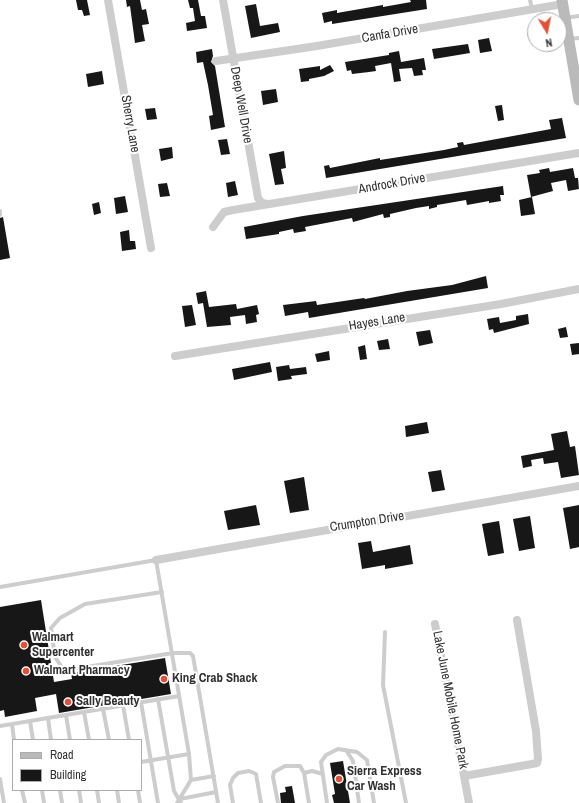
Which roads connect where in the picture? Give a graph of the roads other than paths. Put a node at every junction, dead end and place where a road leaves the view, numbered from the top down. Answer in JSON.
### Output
{"nodes":[{"id":1,"x":108,"y":0,"type":"edge"},
{"id":2,"x":223,"y":0,"type":"edge"},
{"id":3,"x":530,"y":0,"type":"edge"},
{"id":4,"x":562,"y":2,"type":"edge"},
{"id":5,"x":532,"y":9,"type":"junction"},
{"id":6,"x":564,"y":12,"type":"edge"},
{"id":7,"x":579,"y":16,"type":"edge"},
{"id":8,"x":567,"y":18,"type":"edge"},
{"id":9,"x":567,"y":22,"type":"edge"},
{"id":10,"x":574,"y":38,"type":"edge"},
{"id":11,"x":233,"y":59,"type":"junction"},
{"id":12,"x":216,"y":60,"type":"dead end"},
{"id":13,"x":579,"y":100,"type":"edge"},
{"id":14,"x":579,"y":153,"type":"edge"},
{"id":15,"x":269,"y":204,"type":"junction"},
{"id":16,"x":0,"y":211,"type":"edge"},
{"id":17,"x":0,"y":215,"type":"edge"},
{"id":18,"x":213,"y":227,"type":"dead end"},
{"id":19,"x":150,"y":248,"type":"dead end"},
{"id":20,"x":579,"y":289,"type":"edge"},
{"id":21,"x":175,"y":356,"type":"dead end"},
{"id":22,"x":579,"y":486,"type":"edge"},
{"id":23,"x":156,"y":560,"type":"junction"},
{"id":24,"x":0,"y":588,"type":"edge"},
{"id":25,"x":162,"y":592,"type":"junction"},
{"id":26,"x":517,"y":620,"type":"dead end"},
{"id":27,"x":435,"y":624,"type":"dead end"},
{"id":28,"x":385,"y":632,"type":"dead end"},
{"id":29,"x":173,"y":653,"type":"junction"},
{"id":30,"x":179,"y":696,"type":"junction"},
{"id":31,"x":158,"y":699,"type":"junction"},
{"id":32,"x":141,"y":702,"type":"junction"},
{"id":33,"x":123,"y":705,"type":"junction"},
{"id":34,"x":103,"y":709,"type":"junction"},
{"id":35,"x":84,"y":712,"type":"junction"},
{"id":36,"x":66,"y":715,"type":"junction"},
{"id":37,"x":48,"y":718,"type":"junction"},
{"id":38,"x":30,"y":721,"type":"junction"},
{"id":39,"x":12,"y":724,"type":"junction"},
{"id":40,"x":0,"y":726,"type":"edge"},
{"id":41,"x":14,"y":739,"type":"edge"},
{"id":42,"x":33,"y":739,"type":"edge"},
{"id":43,"x":51,"y":739,"type":"edge"},
{"id":44,"x":70,"y":739,"type":"edge"},
{"id":45,"x":89,"y":739,"type":"edge"},
{"id":46,"x":109,"y":739,"type":"edge"},
{"id":47,"x":129,"y":739,"type":"edge"},
{"id":48,"x":346,"y":750,"type":"junction"},
{"id":49,"x":189,"y":754,"type":"junction"},
{"id":50,"x":168,"y":757,"type":"junction"},
{"id":51,"x":150,"y":760,"type":"junction"},
{"id":52,"x":142,"y":762,"type":"edge"},
{"id":53,"x":304,"y":773,"type":"junction"},
{"id":54,"x":323,"y":774,"type":"junction"},
{"id":55,"x":214,"y":776,"type":"junction"},
{"id":56,"x":464,"y":776,"type":"junction"},
{"id":57,"x":0,"y":779,"type":"edge"},
{"id":58,"x":191,"y":780,"type":"junction"},
{"id":59,"x":22,"y":791,"type":"edge"},
{"id":60,"x":42,"y":791,"type":"edge"},
{"id":61,"x":60,"y":791,"type":"edge"},
{"id":62,"x":79,"y":791,"type":"edge"},
{"id":63,"x":97,"y":791,"type":"edge"},
{"id":64,"x":117,"y":791,"type":"edge"},
{"id":65,"x":138,"y":791,"type":"edge"},
{"id":66,"x":216,"y":792,"type":"junction"},
{"id":67,"x":180,"y":801,"type":"edge"},
{"id":68,"x":4,"y":803,"type":"edge"},
{"id":69,"x":25,"y":803,"type":"edge"},
{"id":70,"x":44,"y":803,"type":"edge"},
{"id":71,"x":62,"y":803,"type":"edge"},
{"id":72,"x":81,"y":803,"type":"edge"},
{"id":73,"x":99,"y":803,"type":"edge"},
{"id":74,"x":119,"y":803,"type":"edge"},
{"id":75,"x":140,"y":803,"type":"edge"},
{"id":76,"x":158,"y":803,"type":"edge"},
{"id":77,"x":177,"y":803,"type":"edge"},
{"id":78,"x":218,"y":803,"type":"edge"},
{"id":79,"x":232,"y":803,"type":"edge"},
{"id":80,"x":261,"y":803,"type":"edge"},
{"id":81,"x":278,"y":803,"type":"edge"},
{"id":82,"x":309,"y":803,"type":"edge"},
{"id":83,"x":327,"y":803,"type":"edge"},
{"id":84,"x":359,"y":803,"type":"edge"},
{"id":85,"x":374,"y":803,"type":"edge"},
{"id":86,"x":406,"y":803,"type":"edge"},
{"id":87,"x":469,"y":803,"type":"edge"}],
"edges":[{"from":1,"to":19,"type":"street","name":"Sherry Lane"},
{"from":2,"to":11,"type":"street","name":"Deep Well Drive"},
{"from":3,"to":5,"type":"lane"},
{"from":4,"to":5,"type":"street","name":"Canfa Drive"},
{"from":4,"to":6,"type":"street"},
{"from":5,"to":11,"type":"street","name":"Canfa Drive"},
{"from":7,"to":8,"type":"lane"},
{"from":9,"to":10,"type":"street"},
{"from":10,"to":13,"type":"street"},
{"from":11,"to":12,"type":"street","name":"Canfa Drive"},
{"from":11,"to":15,"type":"street","name":"Deep Well Drive"},
{"from":14,"to":15,"type":"street","name":"Androck Drive"},
{"from":15,"to":18,"type":"street","name":"Androck Drive"},
{"from":16,"to":17,"type":"lane"},
{"from":20,"to":21,"type":"street","name":"Hayes Lane"},
{"from":22,"to":23,"type":"street","name":"Crumpton Drive"},
{"from":23,"to":24,"type":"lane"},
{"from":23,"to":25,"type":"lane"},
{"from":25,"to":29,"type":"lane"},
{"from":25,"to":29,"type":"lane"},
{"from":26,"to":56,"type":"street","name":"Lake June Mobile Home Park"},
{"from":27,"to":56,"type":"street","name":"Lake June Mobile Home Park"},
{"from":28,"to":86,"type":"lane"},
{"from":29,"to":30,"type":"lane"},
{"from":29,"to":55,"type":"lane"},
{"from":30,"to":31,"type":"lane"},
{"from":30,"to":49,"type":"lane"},
{"from":31,"to":32,"type":"lane"},
{"from":31,"to":50,"type":"lane"},
{"from":32,"to":33,"type":"lane"},
{"from":32,"to":51,"type":"lane"},
{"from":33,"to":34,"type":"lane"},
{"from":33,"to":47,"type":"lane"},
{"from":34,"to":35,"type":"lane"},
{"from":34,"to":46,"type":"lane"},
{"from":35,"to":36,"type":"lane"},
{"from":35,"to":45,"type":"lane"},
{"from":36,"to":37,"type":"lane"},
{"from":36,"to":44,"type":"lane"},
{"from":37,"to":38,"type":"lane"},
{"from":37,"to":43,"type":"lane"},
{"from":38,"to":39,"type":"lane"},
{"from":38,"to":42,"type":"lane"},
{"from":39,"to":40,"type":"lane"},
{"from":39,"to":41,"type":"lane"},
{"from":48,"to":54,"type":"lane"},
{"from":48,"to":84,"type":"lane"},
{"from":48,"to":85,"type":"lane"},
{"from":49,"to":50,"type":"lane"},
{"from":49,"to":58,"type":"lane"},
{"from":50,"to":51,"type":"lane"},
{"from":50,"to":67,"type":"lane"},
{"from":51,"to":52,"type":"lane"},
{"from":51,"to":76,"type":"lane"},
{"from":53,"to":54,"type":"lane"},
{"from":53,"to":81,"type":"lane"},
{"from":53,"to":82,"type":"lane"},
{"from":54,"to":83,"type":"lane"},
{"from":55,"to":58,"type":"lane"},
{"from":55,"to":66,"type":"lane"},
{"from":56,"to":87,"type":"street","name":"Lake June Mobile Home Park"},
{"from":57,"to":68,"type":"lane"},
{"from":58,"to":67,"type":"lane"},
{"from":59,"to":69,"type":"lane"},
{"from":60,"to":70,"type":"lane"},
{"from":61,"to":71,"type":"lane"},
{"from":62,"to":72,"type":"lane"},
{"from":63,"to":73,"type":"lane"},
{"from":64,"to":74,"type":"lane"},
{"from":65,"to":75,"type":"lane"},
{"from":66,"to":67,"type":"lane"},
{"from":66,"to":78,"type":"lane"},
{"from":67,"to":77,"type":"lane"},
{"from":79,"to":80,"type":"lane"}]}
